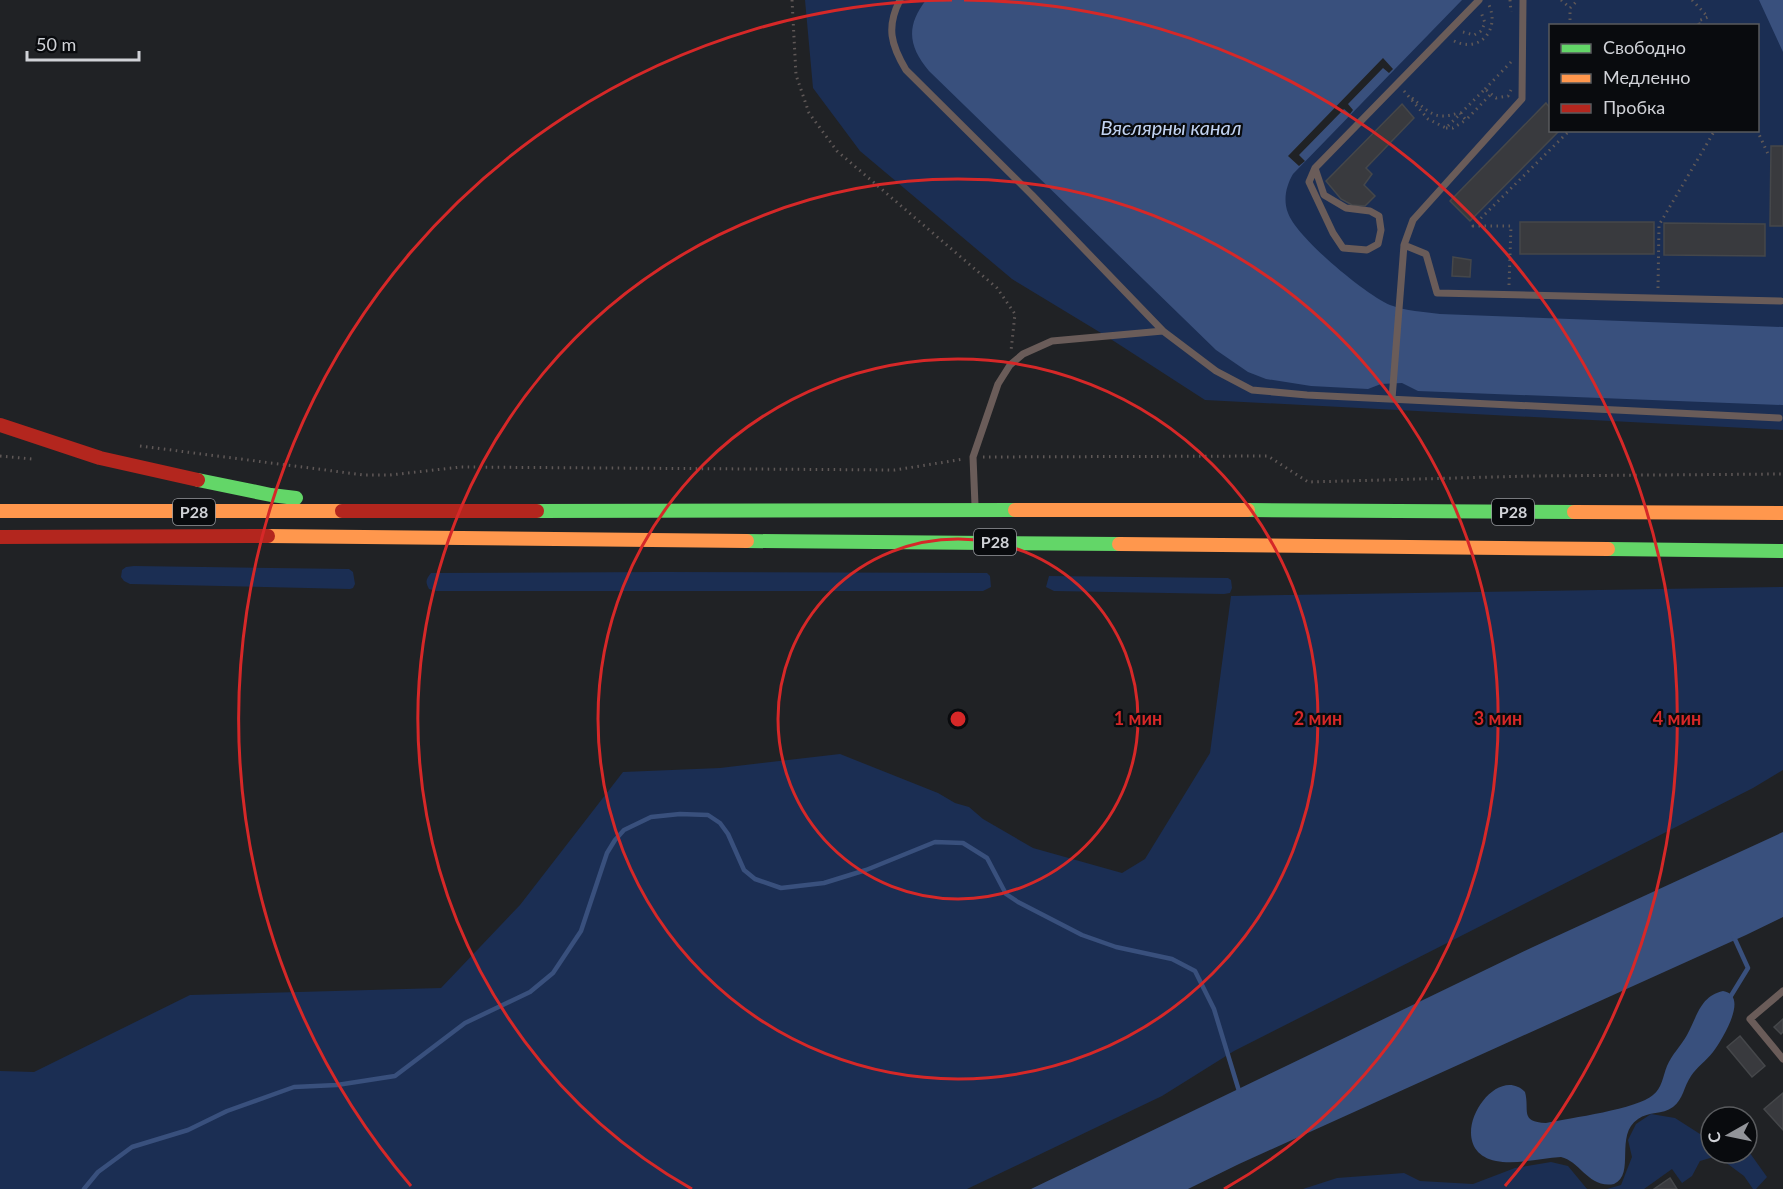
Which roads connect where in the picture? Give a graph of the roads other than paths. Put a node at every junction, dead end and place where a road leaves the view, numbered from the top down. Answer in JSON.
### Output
{"nodes":[{"id":1,"x":900,"y":0,"type":"edge"},
{"id":2,"x":1479,"y":0,"type":"edge"},
{"id":3,"x":1523,"y":0,"type":"edge"},
{"id":4,"x":1315,"y":168,"type":"junction"},
{"id":5,"x":1404,"y":245,"type":"junction"},
{"id":6,"x":1781,"y":301,"type":"dead end"},
{"id":7,"x":1163,"y":331,"type":"junction"},
{"id":8,"x":1392,"y":397,"type":"junction"},
{"id":9,"x":1779,"y":418,"type":"dead end"},
{"id":10,"x":0,"y":425,"type":"edge"},
{"id":11,"x":388,"y":510,"type":"junction"},
{"id":12,"x":0,"y":511,"type":"edge"},
{"id":13,"x":975,"y":511,"type":"junction"},
{"id":14,"x":1783,"y":513,"type":"edge"},
{"id":15,"x":0,"y":537,"type":"edge"},
{"id":16,"x":1783,"y":551,"type":"edge"},
{"id":17,"x":1783,"y":991,"type":"edge"},
{"id":18,"x":1783,"y":1059,"type":"edge"}],
"edges":[{"from":1,"to":7,"type":"lane"},
{"from":2,"to":4,"type":"lane"},
{"from":3,"to":5,"type":"lane"},
{"from":4,"to":4,"type":"lane"},
{"from":5,"to":6,"type":"lane"},
{"from":5,"to":8,"type":"lane"},
{"from":7,"to":8,"type":"lane"},
{"from":7,"to":13,"type":"lane"},
{"from":8,"to":9,"type":"lane"},
{"from":10,"to":11,"type":"highway"},
{"from":11,"to":12,"type":"highway","number":"Р28"},
{"from":11,"to":13,"type":"highway","number":"Р28"},
{"from":13,"to":14,"type":"highway","number":"Р28"},
{"from":15,"to":16,"type":"highway","number":"Р28"},
{"from":17,"to":18,"type":"lane"}]}
